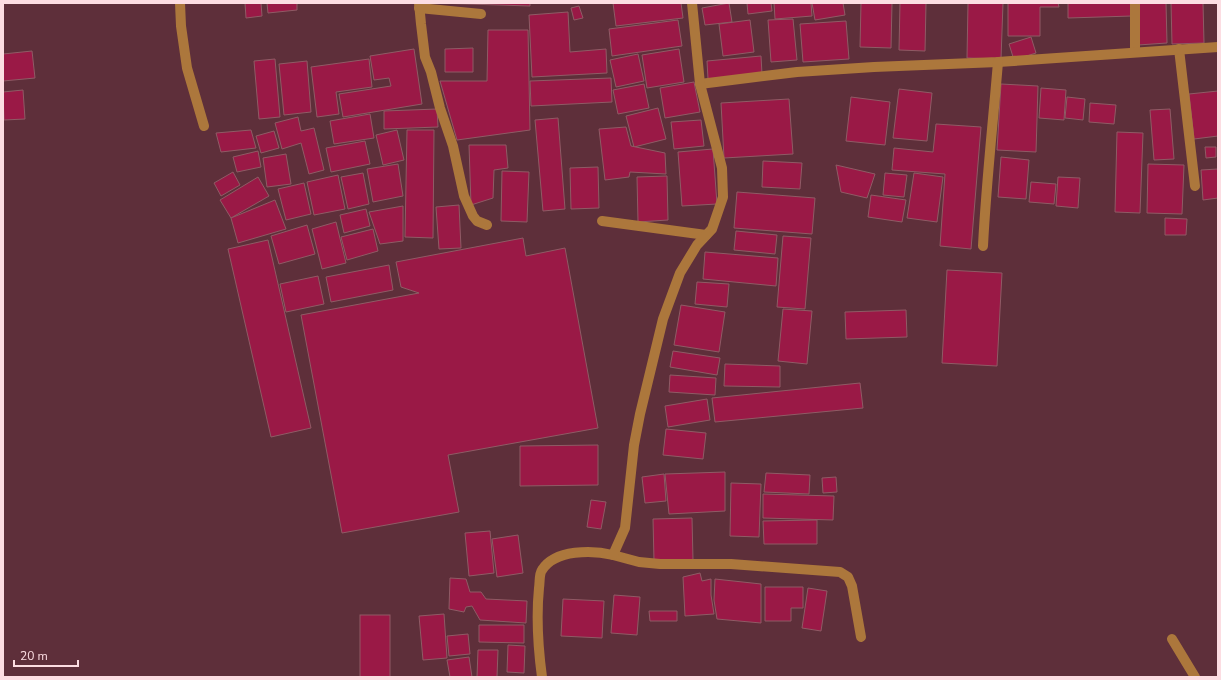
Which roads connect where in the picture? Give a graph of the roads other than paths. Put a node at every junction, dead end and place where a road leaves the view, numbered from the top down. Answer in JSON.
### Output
{"nodes":[{"id":1,"x":180,"y":3,"type":"edge"},
{"id":2,"x":692,"y":3,"type":"edge"},
{"id":3,"x":1135,"y":3,"type":"edge"},
{"id":4,"x":419,"y":5,"type":"edge"},
{"id":5,"x":481,"y":14,"type":"dead end"},
{"id":6,"x":1218,"y":47,"type":"edge"},
{"id":7,"x":1178,"y":49,"type":"junction"},
{"id":8,"x":1136,"y":52,"type":"junction"},
{"id":9,"x":998,"y":62,"type":"junction"},
{"id":10,"x":700,"y":84,"type":"junction"},
{"id":11,"x":204,"y":126,"type":"dead end"},
{"id":12,"x":1195,"y":186,"type":"dead end"},
{"id":13,"x":602,"y":221,"type":"dead end"},
{"id":14,"x":488,"y":225,"type":"dead end"},
{"id":15,"x":706,"y":235,"type":"junction"},
{"id":16,"x":983,"y":246,"type":"dead end"},
{"id":17,"x":613,"y":555,"type":"junction"},
{"id":18,"x":861,"y":637,"type":"dead end"},
{"id":19,"x":1172,"y":639,"type":"dead end"},
{"id":20,"x":542,"y":677,"type":"edge"},
{"id":21,"x":1196,"y":677,"type":"edge"}],
"edges":[{"from":1,"to":11,"type":"street"},
{"from":2,"to":10,"type":"street"},
{"from":3,"to":8,"type":"street"},
{"from":4,"to":5,"type":"street"},
{"from":4,"to":14,"type":"street"},
{"from":6,"to":7,"type":"street"},
{"from":7,"to":8,"type":"street"},
{"from":7,"to":12,"type":"street"},
{"from":8,"to":9,"type":"street"},
{"from":9,"to":10,"type":"street"},
{"from":9,"to":16,"type":"street"},
{"from":10,"to":15,"type":"street"},
{"from":13,"to":15,"type":"street"},
{"from":15,"to":17,"type":"street"},
{"from":17,"to":18,"type":"street"},
{"from":17,"to":20,"type":"street"},
{"from":19,"to":21,"type":"street"}]}
